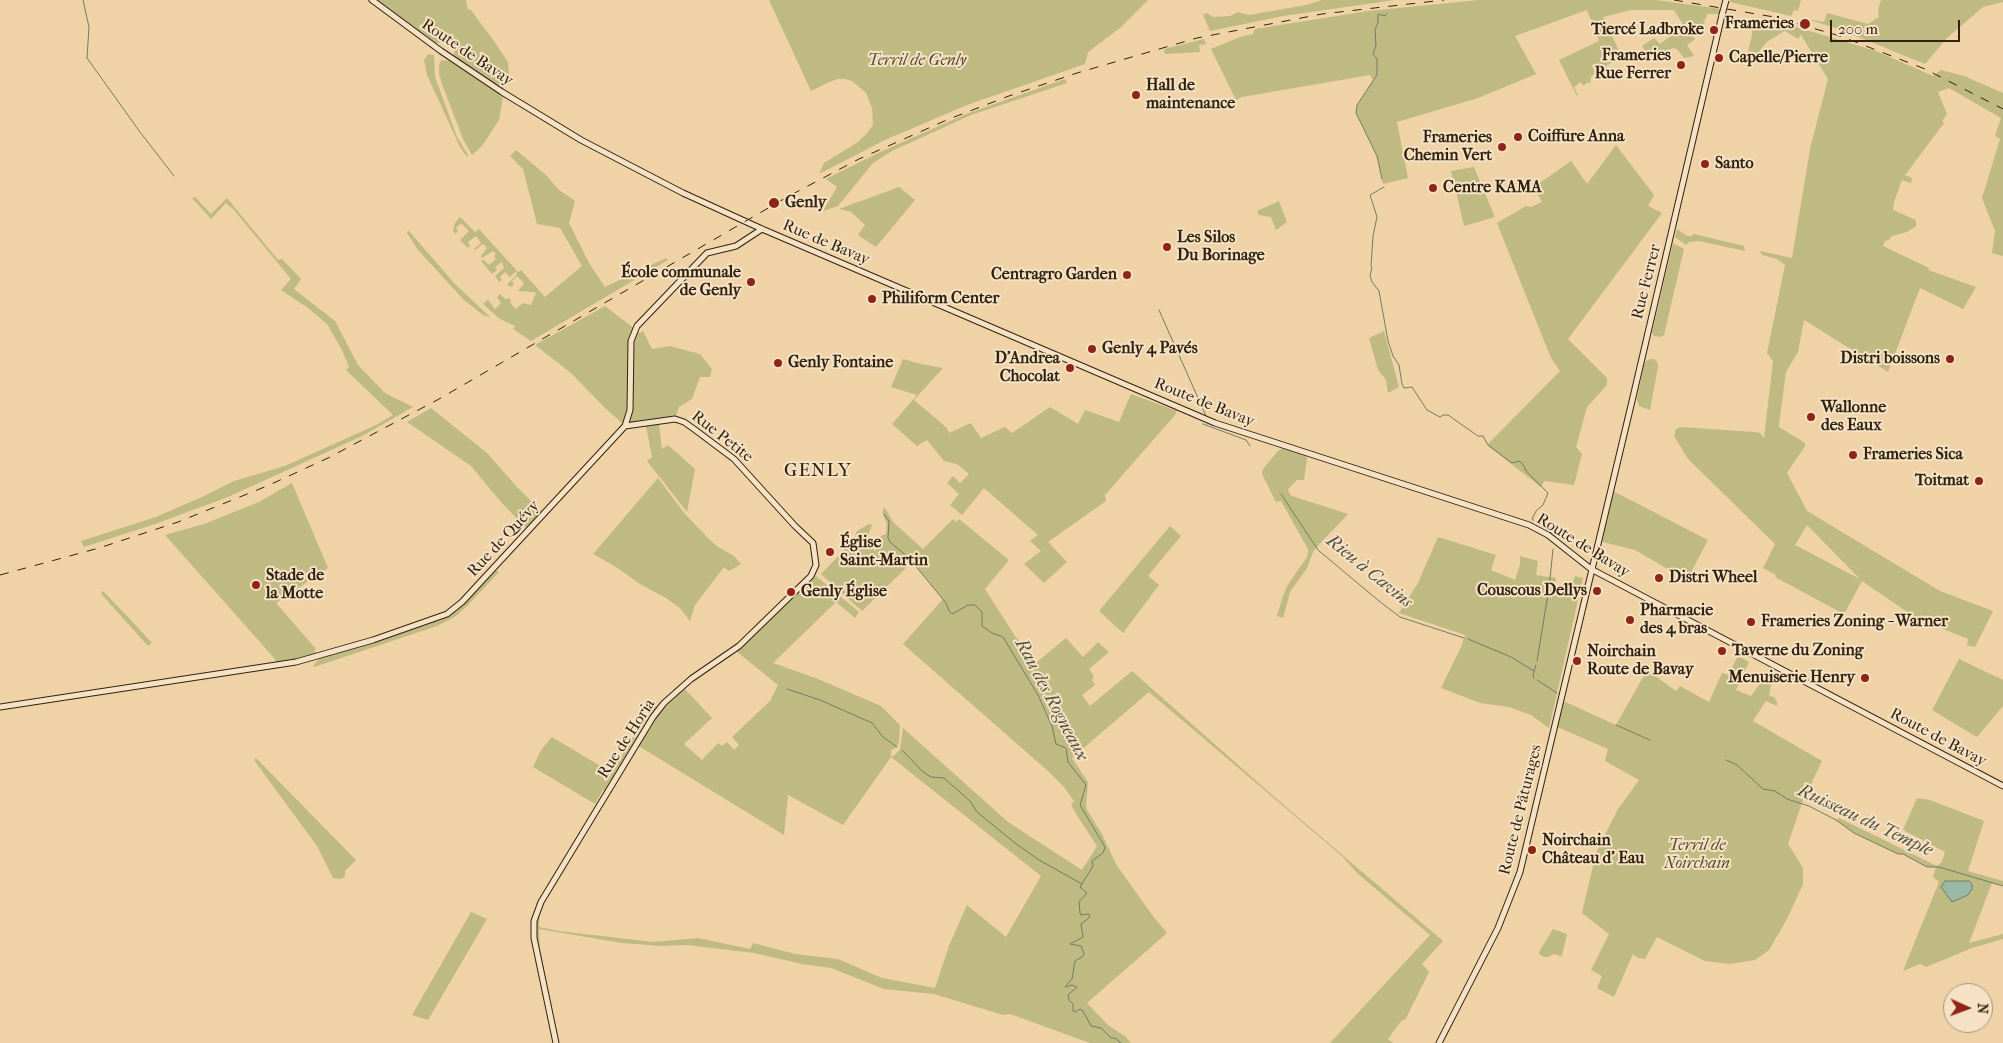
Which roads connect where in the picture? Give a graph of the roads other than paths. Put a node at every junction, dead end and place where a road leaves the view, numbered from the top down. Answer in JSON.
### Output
{"nodes":[{"id":1,"x":372,"y":0,"type":"edge"},
{"id":2,"x":1726,"y":0,"type":"edge"},
{"id":3,"x":550,"y":122,"type":"joint"},
{"id":4,"x":762,"y":229,"type":"junction"},
{"id":5,"x":1070,"y":361,"type":"joint"},
{"id":6,"x":625,"y":426,"type":"junction"},
{"id":7,"x":813,"y":543,"type":"joint"},
{"id":8,"x":1592,"y":569,"type":"junction"},
{"id":9,"x":0,"y":707,"type":"edge"},
{"id":10,"x":2003,"y":786,"type":"edge"},
{"id":11,"x":556,"y":1043,"type":"edge"},
{"id":12,"x":1439,"y":1043,"type":"edge"}],
"edges":[{"from":1,"to":3,"type":"main road","name":"Route de Bavay"},
{"from":2,"to":8,"type":"main road","name":"Rue Ferrer","bridge":true},
{"from":3,"to":4,"type":"main road","name":"Rue de Bavay"},
{"from":4,"to":5,"type":"main road","name":"Rue de Bavay"},
{"from":4,"to":6,"type":"main road"},
{"from":5,"to":8,"type":"main road","name":"Route de Bavay"},
{"from":6,"to":7,"type":"main road","name":"Rue Petite"},
{"from":6,"to":9,"type":"main road","name":"Rue de Quévy"},
{"from":7,"to":11,"type":"main road","name":"Rue de Horia"},
{"from":8,"to":10,"type":"main road","name":"Route de Bavay"},
{"from":8,"to":12,"type":"main road","name":"Route de Pâturages"}]}
